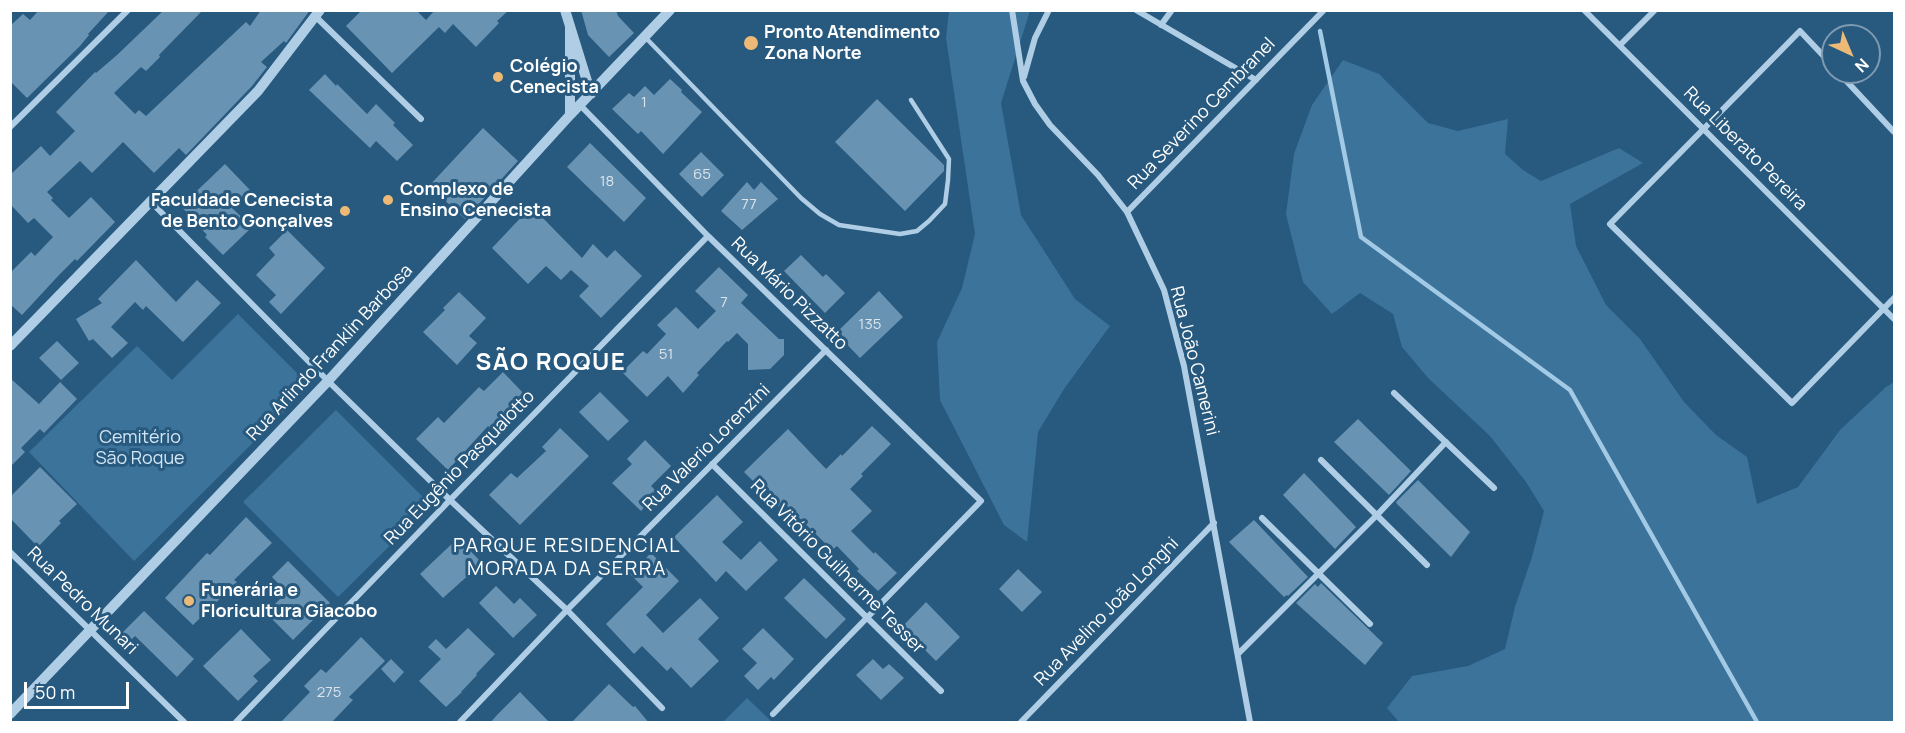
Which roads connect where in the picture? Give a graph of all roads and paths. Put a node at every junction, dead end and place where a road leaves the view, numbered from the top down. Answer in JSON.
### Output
{"nodes":[{"id":1,"x":128,"y":10,"type":"edge"},
{"id":2,"x":565,"y":10,"type":"edge"},
{"id":3,"x":670,"y":10,"type":"edge"},
{"id":4,"x":1012,"y":10,"type":"edge"},
{"id":5,"x":1049,"y":10,"type":"edge"},
{"id":6,"x":1136,"y":10,"type":"edge"},
{"id":7,"x":1172,"y":10,"type":"edge"},
{"id":8,"x":1324,"y":10,"type":"edge"},
{"id":9,"x":1584,"y":10,"type":"edge"},
{"id":10,"x":1655,"y":10,"type":"edge"},
{"id":11,"x":318,"y":13,"type":"edge"},
{"id":12,"x":1161,"y":25,"type":"junction"},
{"id":13,"x":570,"y":27,"type":"junction"},
{"id":14,"x":645,"y":37,"type":"junction"},
{"id":15,"x":1620,"y":45,"type":"junction"},
{"id":16,"x":1821,"y":53,"type":"edge"},
{"id":17,"x":1256,"y":80,"type":"junction"},
{"id":18,"x":1023,"y":81,"type":"junction"},
{"id":19,"x":1849,"y":84,"type":"edge"},
{"id":20,"x":591,"y":94,"type":"junction"},
{"id":21,"x":910,"y":100,"type":"dead end"},
{"id":22,"x":580,"y":105,"type":"junction"},
{"id":23,"x":570,"y":116,"type":"junction"},
{"id":24,"x":421,"y":119,"type":"dead end"},
{"id":25,"x":10,"y":127,"type":"edge"},
{"id":26,"x":1703,"y":130,"type":"junction"},
{"id":27,"x":1894,"y":132,"type":"edge"},
{"id":28,"x":150,"y":201,"type":"junction"},
{"id":29,"x":1127,"y":212,"type":"junction"},
{"id":30,"x":708,"y":236,"type":"junction"},
{"id":31,"x":1894,"y":298,"type":"edge"},
{"id":32,"x":1885,"y":308,"type":"junction"},
{"id":33,"x":1894,"y":319,"type":"edge"},
{"id":34,"x":12,"y":340,"type":"edge"},
{"id":35,"x":826,"y":350,"type":"junction"},
{"id":36,"x":328,"y":381,"type":"junction"},
{"id":37,"x":1394,"y":393,"type":"dead end"},
{"id":38,"x":1446,"y":442,"type":"junction"},
{"id":39,"x":1321,"y":460,"type":"dead end"},
{"id":40,"x":712,"y":464,"type":"junction"},
{"id":41,"x":1494,"y":488,"type":"dead end"},
{"id":42,"x":450,"y":500,"type":"junction"},
{"id":43,"x":1377,"y":515,"type":"junction"},
{"id":44,"x":1262,"y":518,"type":"dead end"},
{"id":45,"x":1214,"y":523,"type":"junction"},
{"id":46,"x":10,"y":552,"type":"edge"},
{"id":47,"x":1427,"y":565,"type":"dead end"},
{"id":48,"x":1318,"y":574,"type":"junction"},
{"id":49,"x":567,"y":610,"type":"junction"},
{"id":50,"x":867,"y":618,"type":"junction"},
{"id":51,"x":1370,"y":624,"type":"dead end"},
{"id":52,"x":90,"y":630,"type":"junction"},
{"id":53,"x":1238,"y":654,"type":"junction"},
{"id":54,"x":941,"y":691,"type":"dead end"},
{"id":55,"x":662,"y":708,"type":"dead end"},
{"id":56,"x":10,"y":714,"type":"edge"},
{"id":57,"x":773,"y":714,"type":"dead end"},
{"id":58,"x":184,"y":723,"type":"edge"},
{"id":59,"x":236,"y":723,"type":"edge"},
{"id":60,"x":460,"y":723,"type":"edge"},
{"id":61,"x":1021,"y":723,"type":"edge"},
{"id":62,"x":1250,"y":723,"type":"edge"}],
"edges":[{"from":1,"to":25,"type":"street"},
{"from":2,"to":13,"type":"street"},
{"from":3,"to":14,"type":"street","name":"Rua Arlindo Franklin Barbosa"},
{"from":4,"to":18,"type":"street","name":"Rua João Camerini"},
{"from":5,"to":18,"type":"street"},
{"from":6,"to":12,"type":"street"},
{"from":7,"to":12,"type":"street"},
{"from":8,"to":17,"type":"street","name":"Rua Severino Cembranel"},
{"from":9,"to":15,"type":"street","name":"Rua Liberato Pereira"},
{"from":10,"to":15,"type":"street"},
{"from":11,"to":24,"type":"street"},
{"from":11,"to":28,"type":"street"},
{"from":12,"to":17,"type":"street"},
{"from":13,"to":20,"type":"street"},
{"from":13,"to":23,"type":"street"},
{"from":14,"to":20,"type":"street","name":"Rua Arlindo Franklin Barbosa"},
{"from":14,"to":21,"type":"lane"},
{"from":15,"to":26,"type":"street","name":"Rua Liberato Pereira"},
{"from":16,"to":26,"type":"street"},
{"from":17,"to":29,"type":"street","name":"Rua Severino Cembranel"},
{"from":18,"to":29,"type":"street","name":"Rua João Camerini"},
{"from":19,"to":27,"type":"street"},
{"from":20,"to":22,"type":"street","name":"Rua Arlindo Franklin Barbosa"},
{"from":22,"to":23,"type":"street","name":"Rua Arlindo Franklin Barbosa"},
{"from":22,"to":30,"type":"street","name":"Rua Mário Pizzatto"},
{"from":23,"to":36,"type":"street","name":"Rua Arlindo Franklin Barbosa"},
{"from":26,"to":32,"type":"street","name":"Rua Liberato Pereira"},
{"from":26,"to":32,"type":"street"},
{"from":28,"to":34,"type":"street"},
{"from":28,"to":36,"type":"street"},
{"from":29,"to":45,"type":"street","name":"Rua João Camerini"},
{"from":30,"to":35,"type":"street","name":"Rua Mário Pizzatto"},
{"from":30,"to":42,"type":"street","name":"Rua Eugênio Pasqualotto"},
{"from":31,"to":32,"type":"street"},
{"from":32,"to":33,"type":"street","name":"Rua Liberato Pereira"},
{"from":35,"to":40,"type":"street","name":"Rua Valerio Lorenzini"},
{"from":35,"to":50,"type":"street","name":"Rua Mário Pizzatto"},
{"from":36,"to":42,"type":"street"},
{"from":36,"to":52,"type":"street","name":"Rua Arlindo Franklin Barbosa"},
{"from":37,"to":38,"type":"street"},
{"from":38,"to":41,"type":"street"},
{"from":38,"to":43,"type":"street"},
{"from":39,"to":43,"type":"street"},
{"from":40,"to":49,"type":"street","name":"Rua Valerio Lorenzini"},
{"from":40,"to":50,"type":"street","name":"Rua Vitório Guilherme Tesser"},
{"from":42,"to":49,"type":"street"},
{"from":42,"to":59,"type":"street","name":"Rua Eugênio Pasqualotto"},
{"from":43,"to":47,"type":"street"},
{"from":43,"to":48,"type":"street"},
{"from":44,"to":48,"type":"street"},
{"from":45,"to":53,"type":"street","name":"Rua João Camerini"},
{"from":45,"to":61,"type":"street","name":"Rua Avelino João Longhi"},
{"from":46,"to":52,"type":"street","name":"Rua Pedro Munari"},
{"from":48,"to":51,"type":"street"},
{"from":48,"to":53,"type":"street"},
{"from":49,"to":55,"type":"street"},
{"from":49,"to":60,"type":"street","name":"Rua Valerio Lorenzini"},
{"from":50,"to":54,"type":"street","name":"Rua Vitório Guilherme Tesser"},
{"from":50,"to":57,"type":"street"},
{"from":52,"to":56,"type":"street","name":"Rua Arlindo Franklin Barbosa"},
{"from":52,"to":58,"type":"street","name":"Rua Pedro Munari"},
{"from":53,"to":62,"type":"street","name":"Rua João Camerini"}]}
